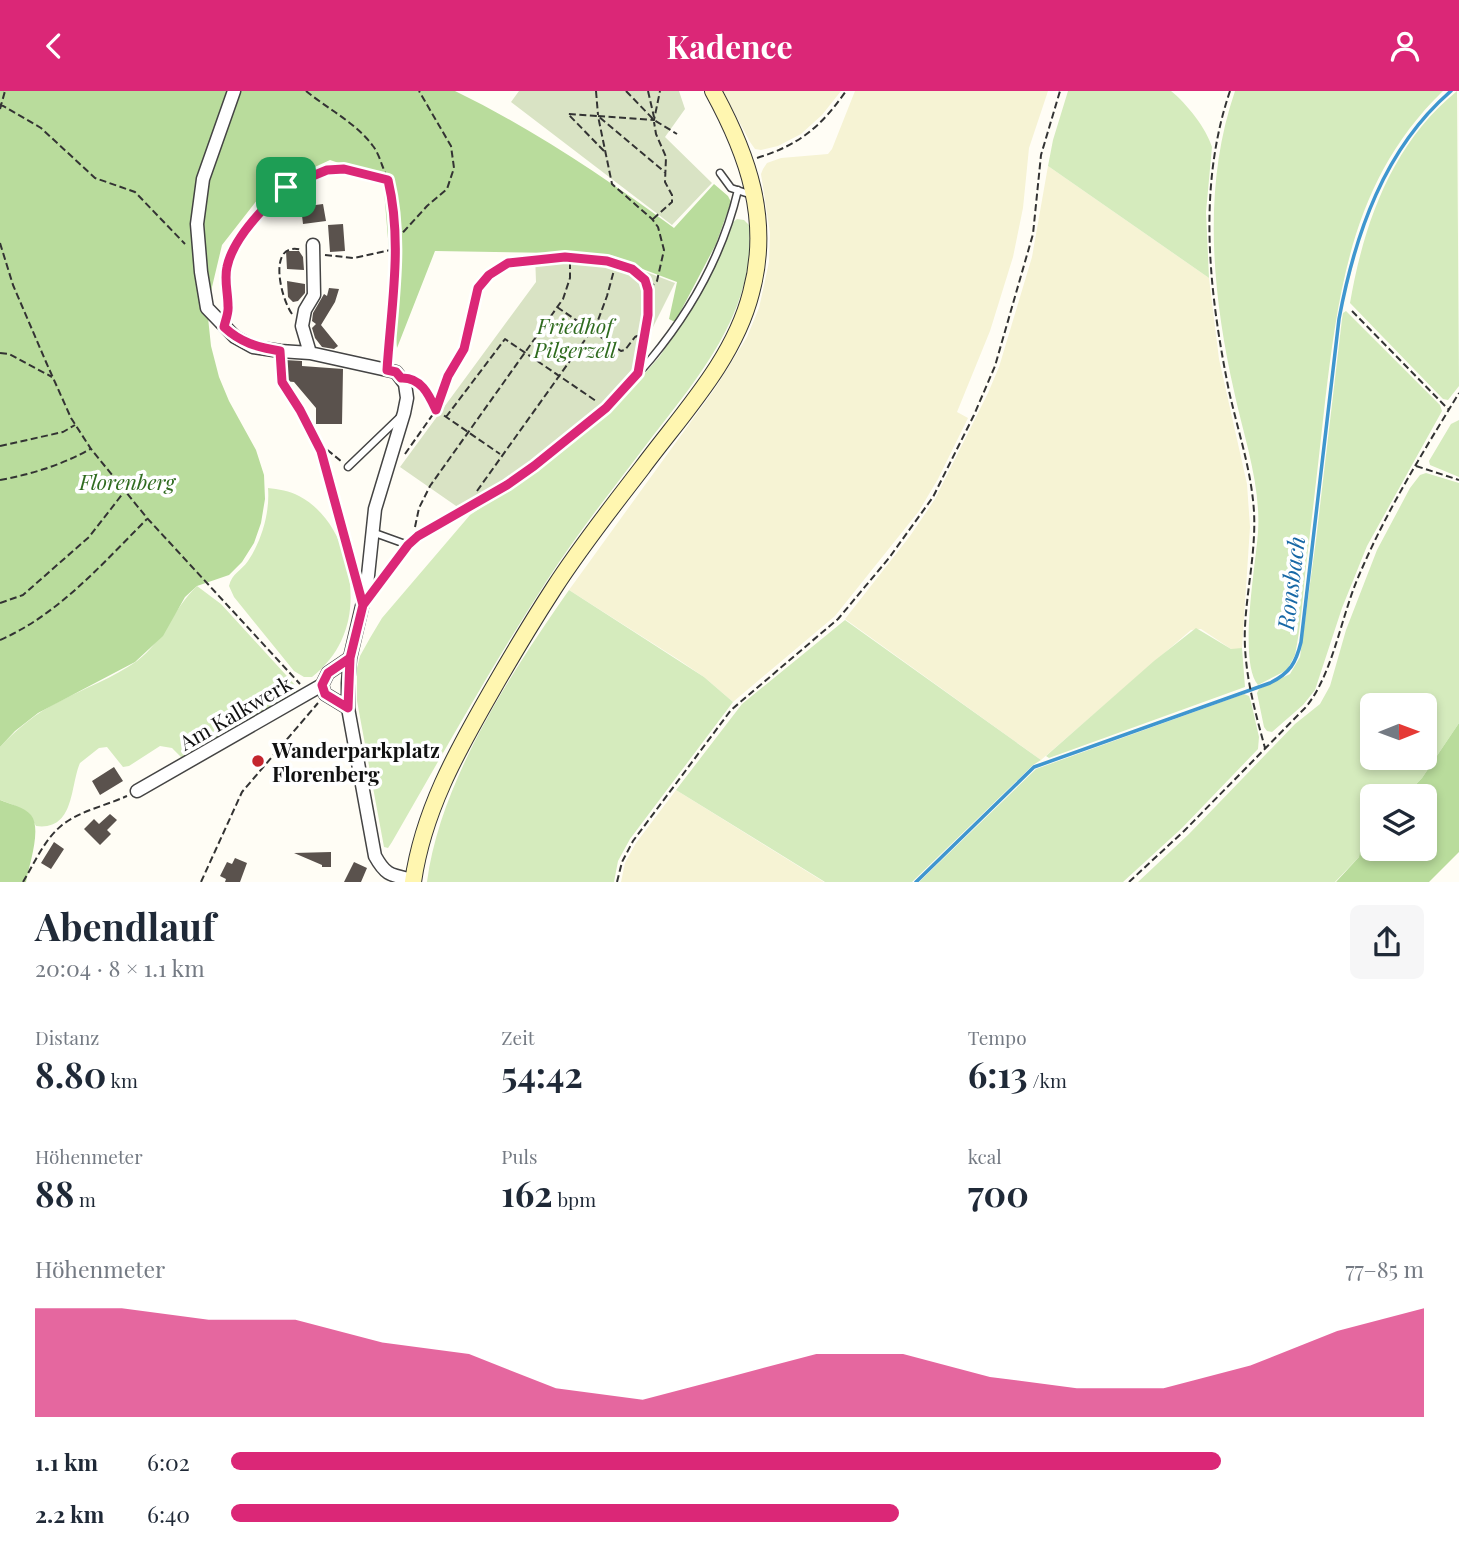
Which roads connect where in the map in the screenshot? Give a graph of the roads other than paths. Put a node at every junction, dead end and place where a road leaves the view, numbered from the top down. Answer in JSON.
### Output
{"nodes":[{"id":1,"x":234,"y":91,"type":"edge"},
{"id":2,"x":713,"y":91,"type":"edge"},
{"id":3,"x":720,"y":173,"type":"dead end"},
{"id":4,"x":746,"y":190,"type":"junction"},
{"id":5,"x":313,"y":250,"type":"road end"},
{"id":6,"x":310,"y":353,"type":"junction"},
{"id":7,"x":404,"y":413,"type":"junction"},
{"id":8,"x":348,"y":467,"type":"road end"},
{"id":9,"x":372,"y":532,"type":"junction"},
{"id":10,"x":408,"y":545,"type":"junction"},
{"id":11,"x":363,"y":605,"type":"junction"},
{"id":12,"x":350,"y":658,"type":"junction"},
{"id":13,"x":323,"y":690,"type":"junction"},
{"id":14,"x":348,"y":708,"type":"junction"},
{"id":15,"x":137,"y":791,"type":"road end"},
{"id":16,"x":390,"y":879,"type":"edge"},
{"id":17,"x":413,"y":881,"type":"edge"}],
"edges":[{"from":1,"to":6,"type":"street"},
{"from":2,"to":4,"type":"street"},
{"from":3,"to":4,"type":"lane"},
{"from":4,"to":10,"type":"lane"},
{"from":4,"to":17,"type":"street"},
{"from":5,"to":6,"type":"street"},
{"from":6,"to":7,"type":"street"},
{"from":7,"to":8,"type":"lane"},
{"from":7,"to":9,"type":"street"},
{"from":9,"to":10,"type":"lane"},
{"from":9,"to":11,"type":"street"},
{"from":10,"to":11,"type":"lane"},
{"from":11,"to":12,"type":"street"},
{"from":12,"to":13,"type":"street"},
{"from":12,"to":14,"type":"street"},
{"from":13,"to":14,"type":"street","name":"Am Kalkwerk"},
{"from":13,"to":15,"type":"street","name":"Am Kalkwerk"},
{"from":14,"to":16,"type":"street"},
{"from":16,"to":17,"type":"street"}]}
